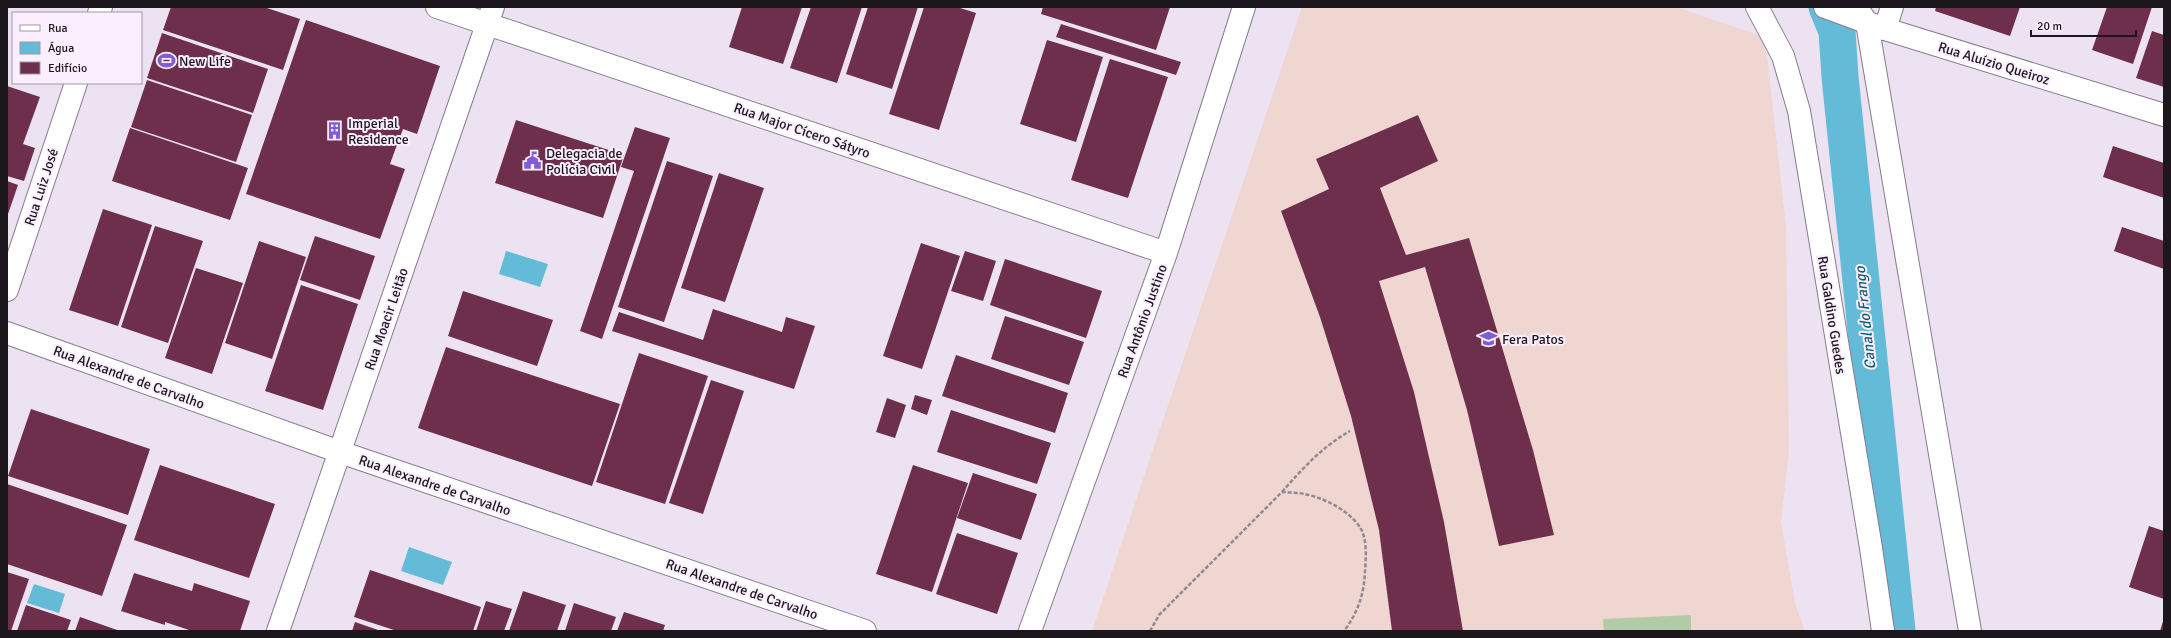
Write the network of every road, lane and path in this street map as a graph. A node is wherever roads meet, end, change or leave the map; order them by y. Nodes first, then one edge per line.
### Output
1 (437, 7) edge
2 (1244, 7) edge
3 (1757, 7) edge
4 (1892, 7) edge
5 (491, 15) edge
6 (1855, 16) edge
7 (76, 84) edge
8 (2164, 115) edge
9 (1166, 253) junction
10 (7, 290) edge
11 (7, 333) edge
12 (1350, 431) dead end
13 (340, 452) junction
14 (1282, 492) junction
15 (278, 631) edge
16 (865, 631) edge
17 (1030, 631) edge
18 (1150, 631) edge
19 (1344, 631) edge
20 (1883, 631) edge
21 (1970, 631) edge

1 - 5 street, Rua Major Cícero Sátyro
2 - 9 street, Rua Antônio Justino
3 - 20 street, Rua Galdino Guedes
4 - 6 street
5 - 9 street, Rua Major Cícero Sátyro
5 - 13 street, Rua Moacir Leitão
6 - 8 street, Rua Aluízio Queiroz
6 - 21 street
7 - 10 street, Rua Luiz José
9 - 17 street, Rua Antônio Justino
11 - 13 street, Rua Alexandre de Carvalho
12 - 14 path
13 - 15 street, Rua Moacir Leitão
13 - 16 street, Rua Alexandre de Carvalho
14 - 18 path
14 - 19 path

